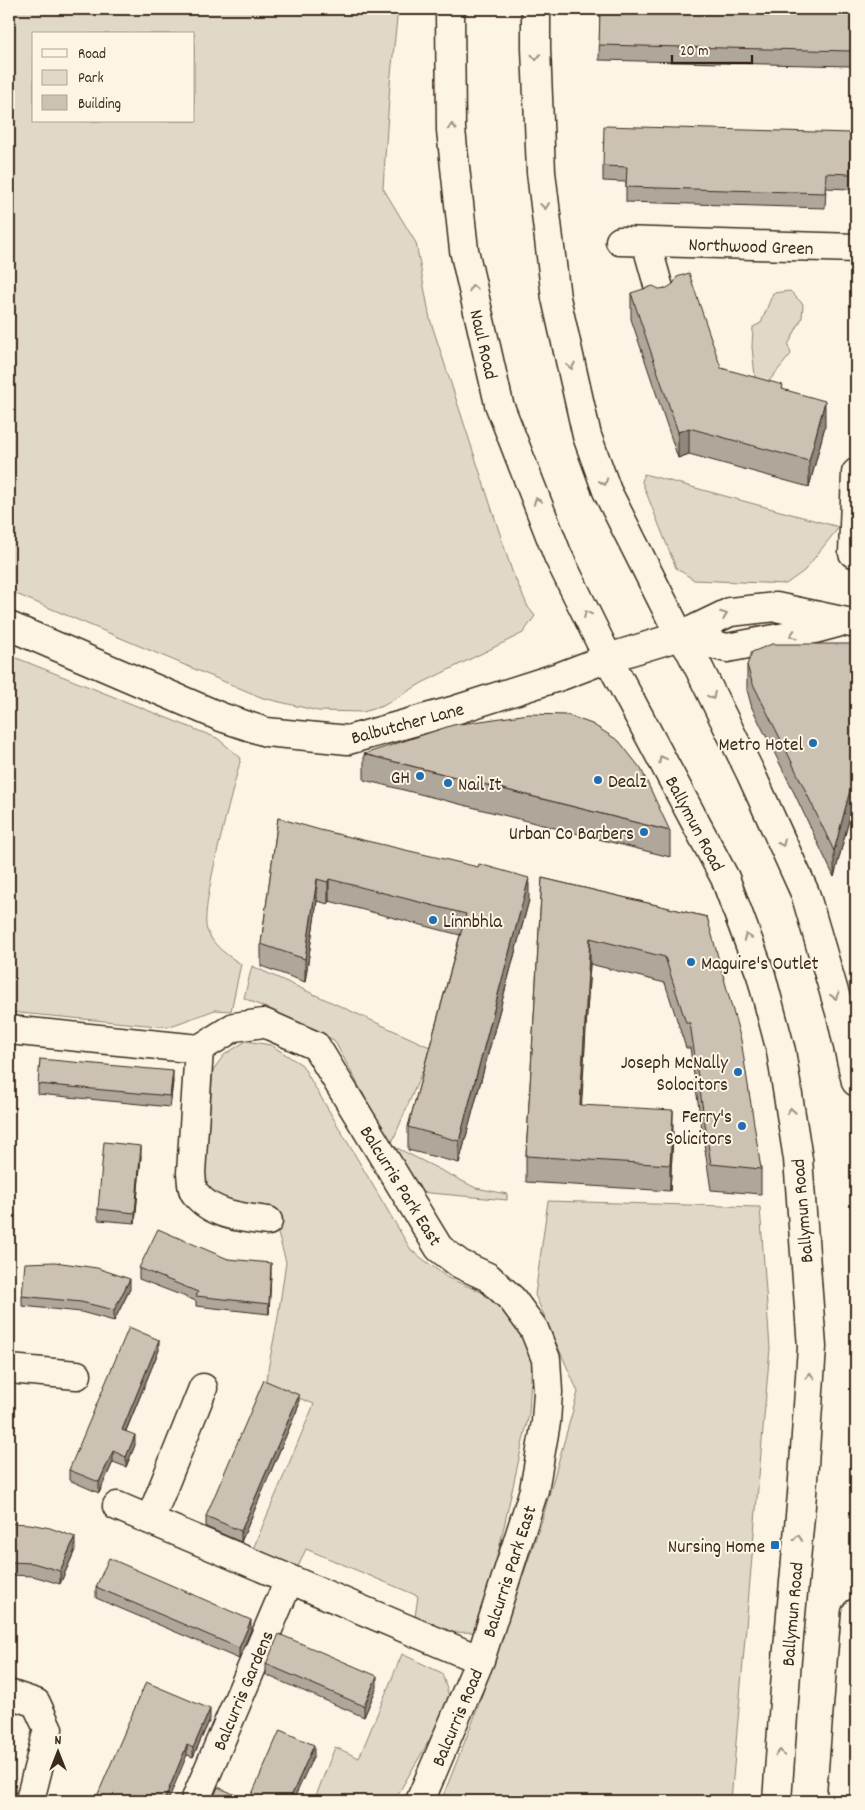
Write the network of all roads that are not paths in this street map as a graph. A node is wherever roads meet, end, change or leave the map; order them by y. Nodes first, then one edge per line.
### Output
1 (450, 9) edge
2 (536, 9) edge
3 (856, 248) edge
4 (662, 299) edge
5 (856, 473) edge
6 (853, 553) dead end
7 (848, 623) edge
8 (9, 626) edge
9 (680, 636) junction
10 (608, 658) junction
11 (9, 1030) edge
12 (199, 1049) junction
13 (856, 1082) edge
14 (268, 1222) dead end
15 (9, 1370) edge
16 (77, 1375) dead end
17 (204, 1388) dead end
18 (117, 1506) dead end
19 (150, 1520) junction
20 (289, 1580) junction
21 (856, 1613) edge
22 (480, 1660) junction
23 (9, 1694) edge
24 (32, 1796) dead end
25 (195, 1801) edge
26 (420, 1801) edge
27 (777, 1801) edge
28 (841, 1801) edge

10 -> 1 main road, Naul Road
2 -> 9 main road
3 - 4 main road, Northwood Green
5 - 6 main road
7 - 9 main road
8 - 10 main road, Balbutcher Lane
9 - 10 main road, Balbutcher Lane
9 -> 13 main road
27 -> 10 main road, Ballymun Road
11 - 12 main road
12 - 14 main road
12 - 22 main road, Balcurris Park East
15 - 16 main road
17 - 19 main road
18 - 19 main road
19 - 20 main road
20 - 22 main road
20 - 25 main road, Balcurris Gardens
21 - 28 main road
22 - 26 main road, Balcurris Road
23 - 24 main road

